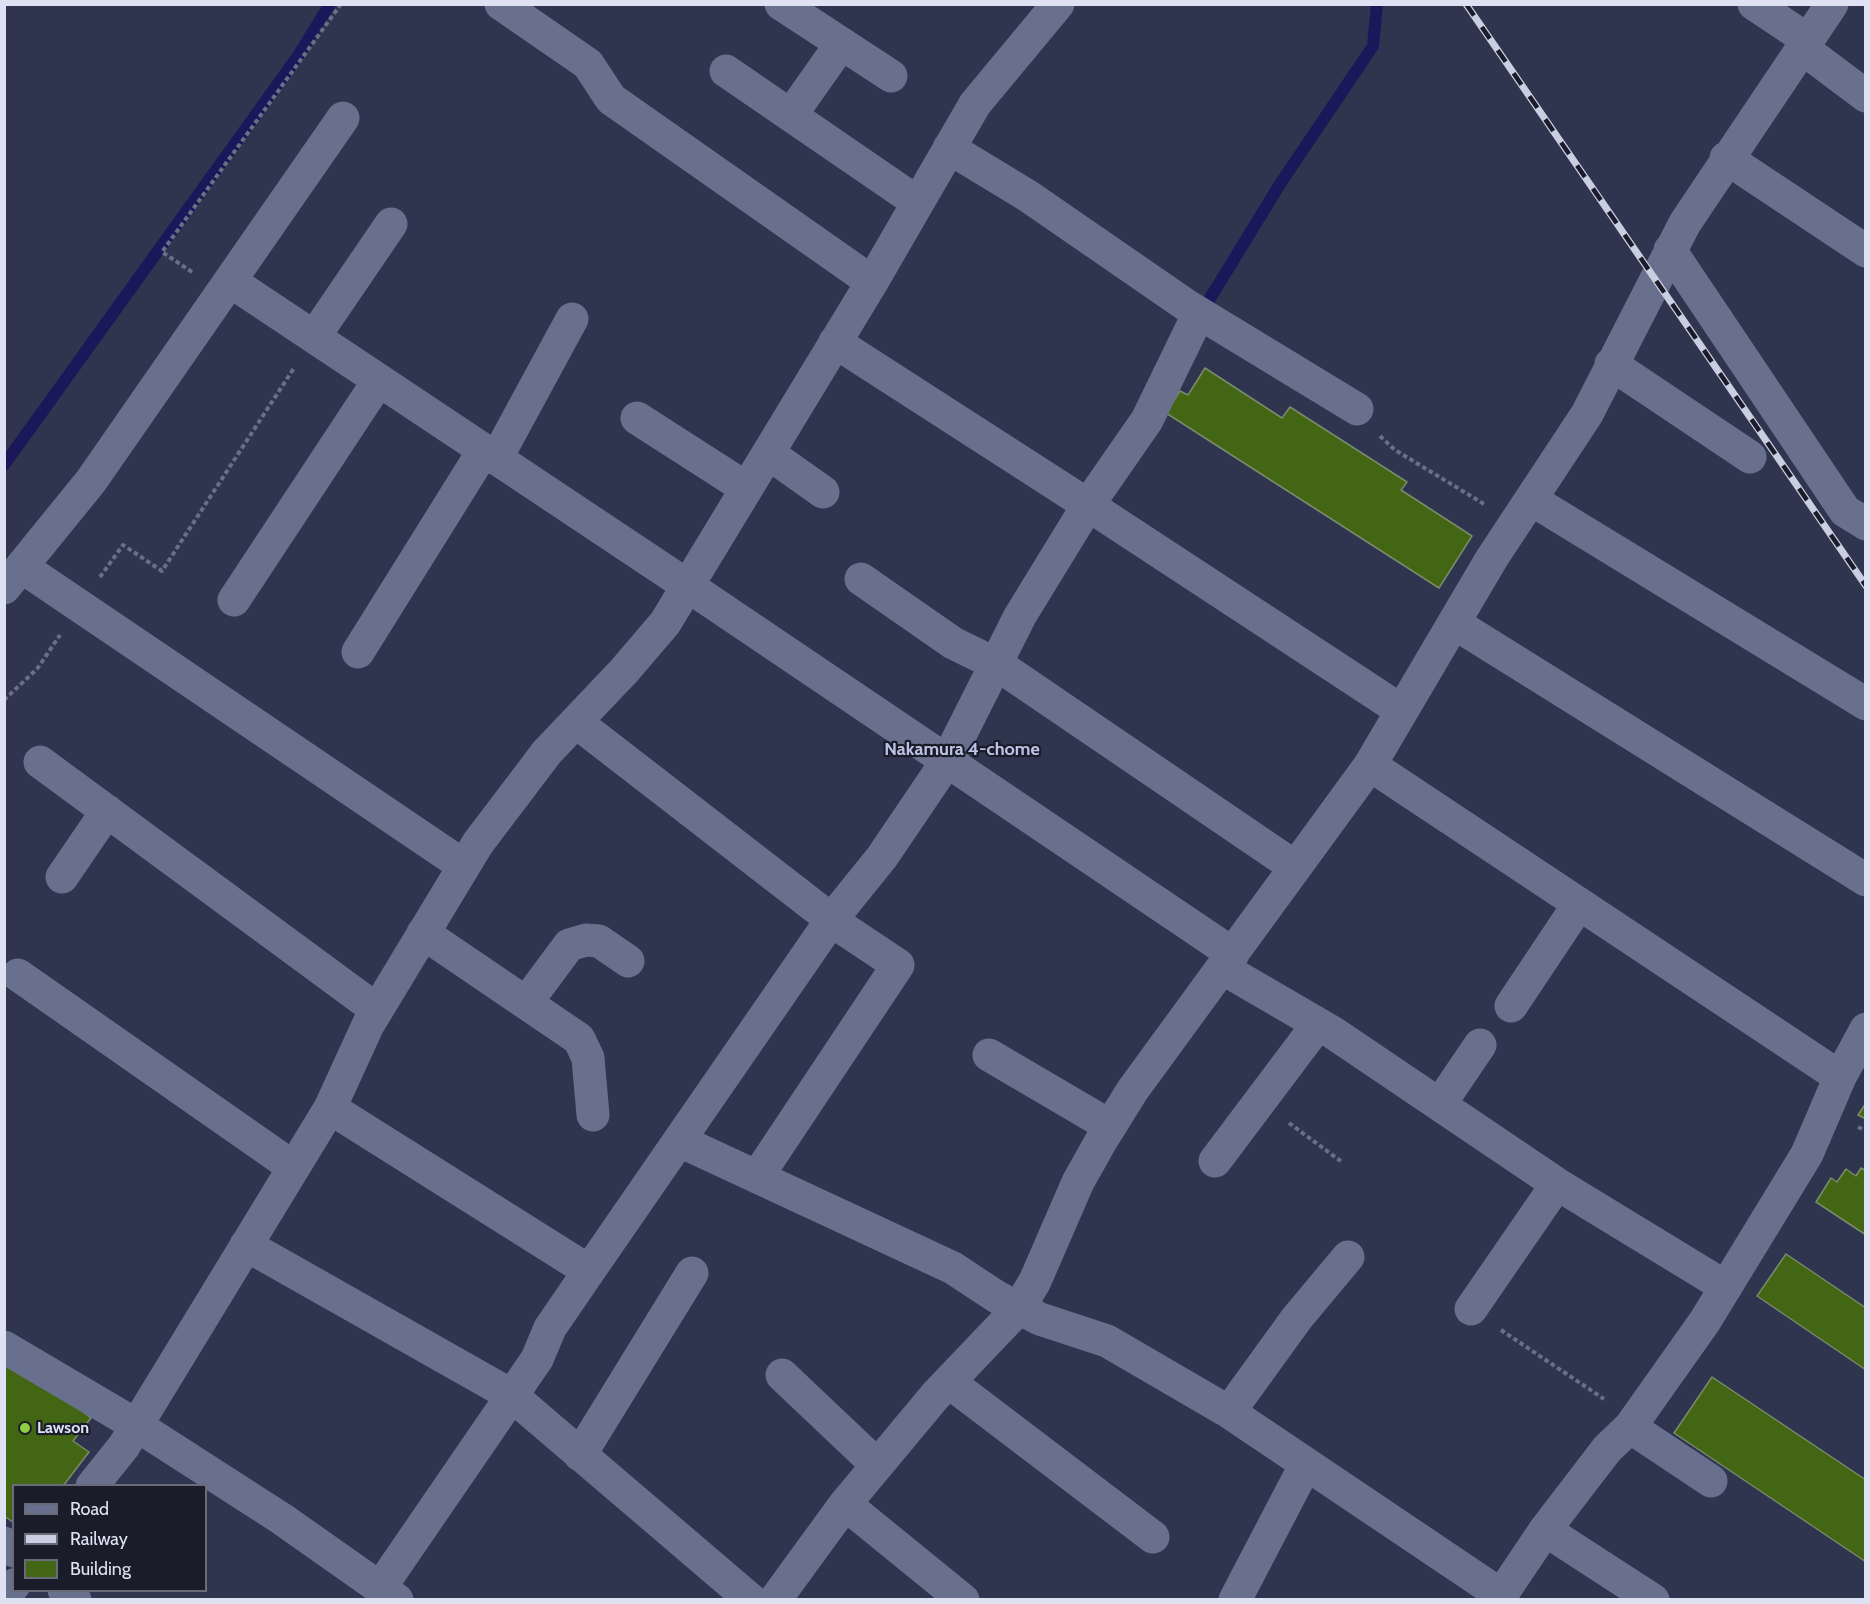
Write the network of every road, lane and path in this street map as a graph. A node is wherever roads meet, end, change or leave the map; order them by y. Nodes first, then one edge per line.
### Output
1 (340, 4) edge
2 (501, 4) edge
3 (781, 4) edge
4 (1058, 4) edge
5 (1754, 4) edge
6 (1832, 4) edge
7 (842, 44) junction
8 (1805, 44) junction
9 (726, 71) dead end
10 (891, 76) dead end
11 (1866, 96) edge
12 (791, 115) junction
13 (343, 118) dead end
14 (949, 148) junction
15 (1726, 158) junction
16 (917, 202) junction
17 (391, 224) dead end
18 (1670, 250) junction
19 (1866, 251) edge
20 (872, 282) junction
21 (226, 287) junction
22 (1199, 313) junction
23 (572, 320) dead end
24 (314, 337) junction
25 (835, 342) junction
26 (1611, 364) junction
27 (379, 380) junction
28 (1357, 409) joint
29 (637, 418) dead end
30 (768, 453) junction
31 (490, 454) junction
32 (1750, 457) dead end
33 (746, 488) junction
34 (824, 492) dead end
35 (1088, 505) junction
36 (1524, 512) junction
37 (1866, 524) edge
38 (13, 577) edge
39 (861, 579) dead end
40 (688, 585) junction
41 (234, 600) dead end
42 (80, 606) junction
43 (1454, 623) junction
44 (358, 652) dead end
45 (998, 665) junction
46 (4, 700) edge
47 (1866, 704) edge
48 (1402, 711) junction
49 (576, 722) junction
50 (947, 761) junction
51 (40, 762) dead end
52 (1370, 765) junction
53 (107, 811) junction
54 (464, 866) junction
55 (1295, 867) junction
56 (62, 877) dead end
57 (1866, 880) edge
58 (1580, 904) junction
59 (832, 919) junction
60 (423, 933) junction
61 (628, 961) dead end
62 (1227, 961) junction
63 (18, 975) dead end
64 (526, 1003) junction
65 (1511, 1006) dead end
66 (377, 1010) junction
67 (1318, 1024) junction
68 (1866, 1029) edge
69 (1480, 1045) dead end
70 (989, 1055) dead end
71 (1839, 1077) junction
72 (1260, 1102) junction
73 (1440, 1104) junction
74 (330, 1107) junction
75 (593, 1115) dead end
76 (1110, 1126) junction
77 (680, 1140) junction
78 (1215, 1161) dead end
79 (1342, 1162) dead end
80 (293, 1167) junction
81 (757, 1177) junction
82 (1557, 1184) junction
83 (246, 1245) junction
84 (1348, 1257) dead end
85 (589, 1271) junction
86 (692, 1273) dead end
87 (1726, 1287) junction
88 (1019, 1308) junction
89 (1471, 1309) joint
90 (4, 1347) edge
91 (782, 1375) dead end
92 (949, 1382) junction
93 (511, 1395) junction
94 (1229, 1412) junction
95 (1632, 1423) junction
96 (136, 1425) junction
97 (580, 1455) junction
98 (1306, 1464) junction
99 (877, 1465) junction
100 (1711, 1481) dead end
101 (93, 1484) edge
102 (845, 1504) junction
103 (1545, 1530) junction
104 (1153, 1537) dead end
105 (389, 1594) edge
106 (1499, 1597) edge
107 (751, 1599) edge
108 (775, 1599) edge
109 (963, 1599) edge
110 (1235, 1599) edge
111 (1653, 1599) edge

1 - 21 path
2 - 20 street
3 - 7 street
4 - 14 street
5 - 8 street
6 - 8 street
7 - 10 street
7 - 12 street
8 - 11 street
8 - 15 street
9 - 12 street
12 - 16 street
13 - 21 street
14 - 16 street
14 - 22 street
15 - 18 street
15 - 19 street
16 - 20 street
17 - 24 street
18 - 26 street
18 - 37 street
20 - 25 street
21 - 24 street
21 - 38 street
22 - 28 street
22 - 35 street
23 - 31 street
24 - 27 street
24 - 42 path
25 - 30 street
25 - 35 street
26 - 32 street
26 - 36 street
27 - 31 street
27 - 41 street
28 - 36 path
29 - 33 street
30 - 33 street
30 - 34 street
31 - 40 street
31 - 44 street
33 - 40 street
35 - 45 street
35 - 48 street
36 - 43 street
36 - 47 street
38 - 42 street
39 - 45 street
40 - 49 street
40 - 50 street
42 - 46 path
42 - 54 street
43 - 48 street
43 - 57 street
45 - 50 street
45 - 55 street
48 - 52 street
49 - 54 street
49 - 59 street
50 - 59 street
50 - 62 street
51 - 53 street
52 - 55 street
52 - 58 street
53 - 56 street
53 - 66 street
54 - 60 street
55 - 62 street
58 - 65 street
58 - 71 street
59 - 77 street
59 - 81 street
60 - 64 street
60 - 66 street
61 - 64 street
62 - 67 street
62 - 76 street
63 - 80 street
64 - 75 street
66 - 74 street
67 - 72 street
67 - 73 street
68 - 71 street
69 - 73 street
70 - 76 street
71 - 87 street
72 - 78 street
72 - 79 path
73 - 82 street
74 - 80 street
74 - 85 street
76 - 88 street
77 - 81 street
77 - 85 street
80 - 83 street
81 - 88 street
82 - 87 street
82 - 89 street
83 - 93 street
83 - 96 street
84 - 94 street
85 - 93 street
86 - 97 street
87 - 95 street
88 - 92 street
88 - 94 street
89 - 95 path
90 - 96 street
91 - 99 street
92 - 99 street
92 - 104 street
93 - 97 street
93 - 105 street
94 - 98 street
95 - 100 street
95 - 103 street
96 - 101 street
96 - 105 street
97 - 107 street
98 - 106 street
98 - 110 street
99 - 102 street
102 - 108 street
102 - 109 street
103 - 106 street
103 - 111 street

